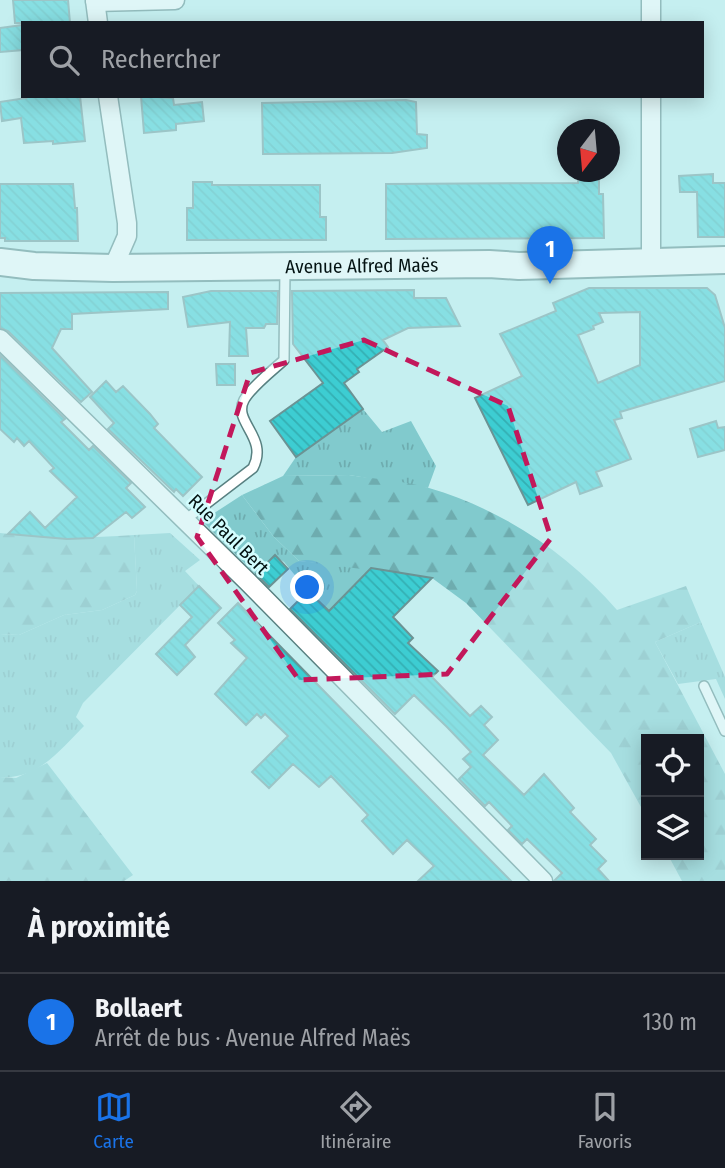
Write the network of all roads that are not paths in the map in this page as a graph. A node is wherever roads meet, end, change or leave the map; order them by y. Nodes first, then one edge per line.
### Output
1 (175, 0) edge
2 (651, 0) edge
3 (95, 1) edge
4 (98, 21) edge
5 (651, 21) edge
6 (108, 98) edge
7 (651, 98) edge
8 (725, 260) edge
9 (0, 262) edge
10 (651, 262) junction
11 (285, 267) junction
12 (113, 268) junction
13 (0, 339) edge
14 (185, 520) junction
15 (704, 686) dead end
16 (725, 731) edge
17 (543, 881) edge

1 - 3 street
2 - 5 street
3 - 4 street
6 - 12 street
7 - 10 street
8 - 10 main road, Avenue Alfred Maës
9 - 12 main road, Avenue Alfred Maës
10 - 11 main road, Avenue Alfred Maës
11 - 12 main road, Avenue Alfred Maës
11 - 14 lane
13 - 14 street, Rue Paul Bert
14 - 17 street, Rue Paul Bert
15 - 16 lane

